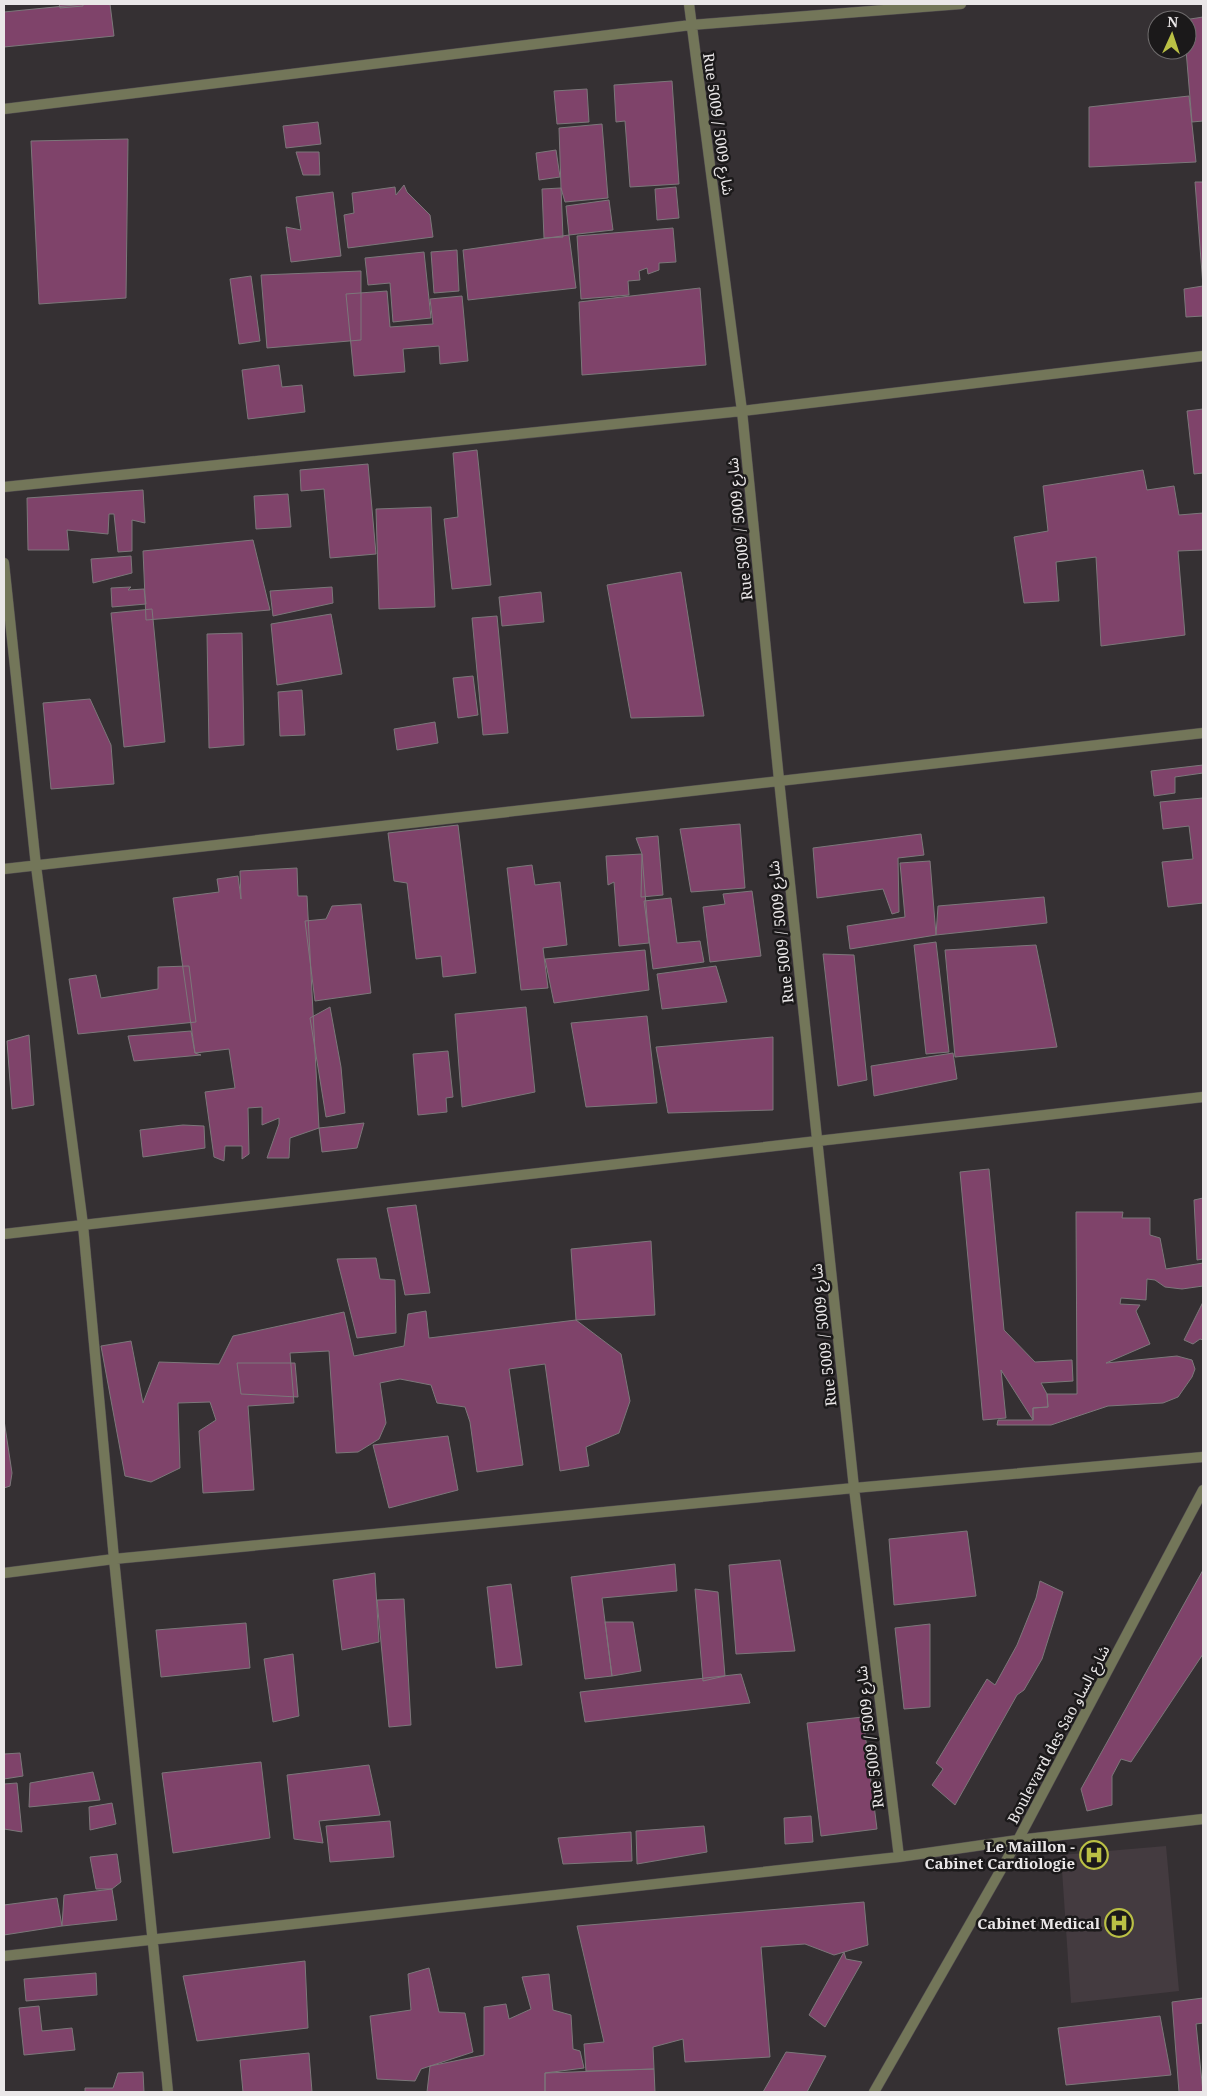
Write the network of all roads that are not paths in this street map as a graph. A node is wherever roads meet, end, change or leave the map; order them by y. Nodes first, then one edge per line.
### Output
1 (689, 4) edge
2 (961, 4) edge
3 (691, 25) junction
4 (4, 109) edge
5 (1203, 356) edge
6 (742, 411) junction
7 (4, 487) edge
8 (4, 563) edge
9 (1203, 733) edge
10 (779, 780) junction
11 (36, 866) junction
12 (4, 869) edge
13 (1203, 1097) edge
14 (818, 1143) junction
15 (83, 1225) junction
16 (4, 1234) edge
17 (1203, 1457) edge
18 (854, 1488) junction
19 (1203, 1490) edge
20 (114, 1560) junction
21 (4, 1573) edge
22 (1203, 1819) edge
23 (1018, 1840) junction
24 (899, 1857) junction
25 (152, 1940) junction
26 (4, 1956) edge
27 (168, 2092) edge
28 (874, 2092) edge

1 - 3 street, Rue 5009 / شارع 5009
2 - 3 street
3 - 4 street
3 - 6 street, Rue 5009 / شارع 5009
5 - 6 street
6 - 7 street
6 - 10 street, Rue 5009 / شارع 5009
8 - 11 street
9 - 10 street
10 - 11 street
10 - 14 street, Rue 5009 / شارع 5009
11 - 12 street
11 - 15 street
13 - 14 street
14 - 15 street
14 - 18 street, Rue 5009 / شارع 5009
15 - 16 street
15 - 20 street
17 - 18 street
18 - 20 street
18 - 24 street, Rue 5009 / شارع 5009
19 - 23 street, Boulevard des Sao شارع الساو
20 - 21 street
20 - 25 street
22 - 23 street
23 - 24 street
23 - 28 street, Boulevard des Sao شارع الساو
24 - 25 street
25 - 26 street
25 - 27 street

